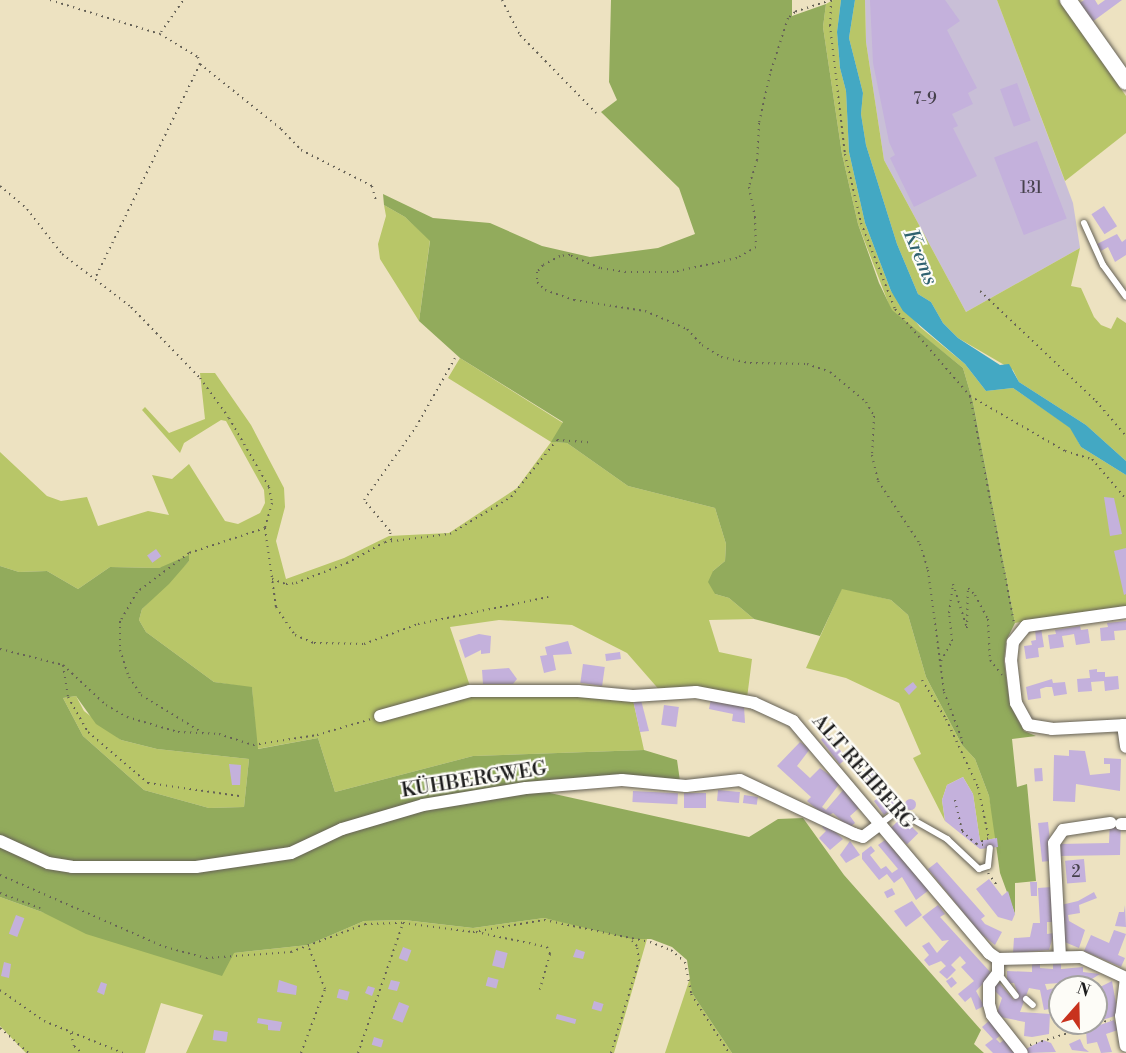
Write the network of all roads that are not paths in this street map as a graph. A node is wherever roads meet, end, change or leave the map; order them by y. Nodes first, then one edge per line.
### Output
1 (1068, 0) edge
2 (1126, 82) edge
3 (1084, 223) dead end
4 (1126, 297) edge
5 (1126, 612) edge
6 (380, 716) road end
7 (1125, 725) edge
8 (1126, 747) edge
9 (1119, 824) edge
10 (879, 825) junction
11 (0, 841) edge
12 (988, 846) road end
13 (1060, 957) junction
14 (998, 959) junction
15 (998, 973) junction
16 (1126, 978) edge
17 (1016, 996) dead end
18 (1026, 999) dead end
19 (1033, 1005) dead end
20 (1126, 1046) edge
21 (1021, 1052) edge

1 - 2 main road
3 - 4 lane
5 - 7 street
6 - 10 street, ALT REHBERG
7 - 8 street
9 - 13 street
10 - 11 street, KÜHBERGWEG
10 - 12 lane
10 - 14 street, ALT REHBERG
13 - 14 street
13 - 16 street
14 - 15 street
15 - 17 lane
15 - 21 street
16 - 20 street
18 - 19 lane

